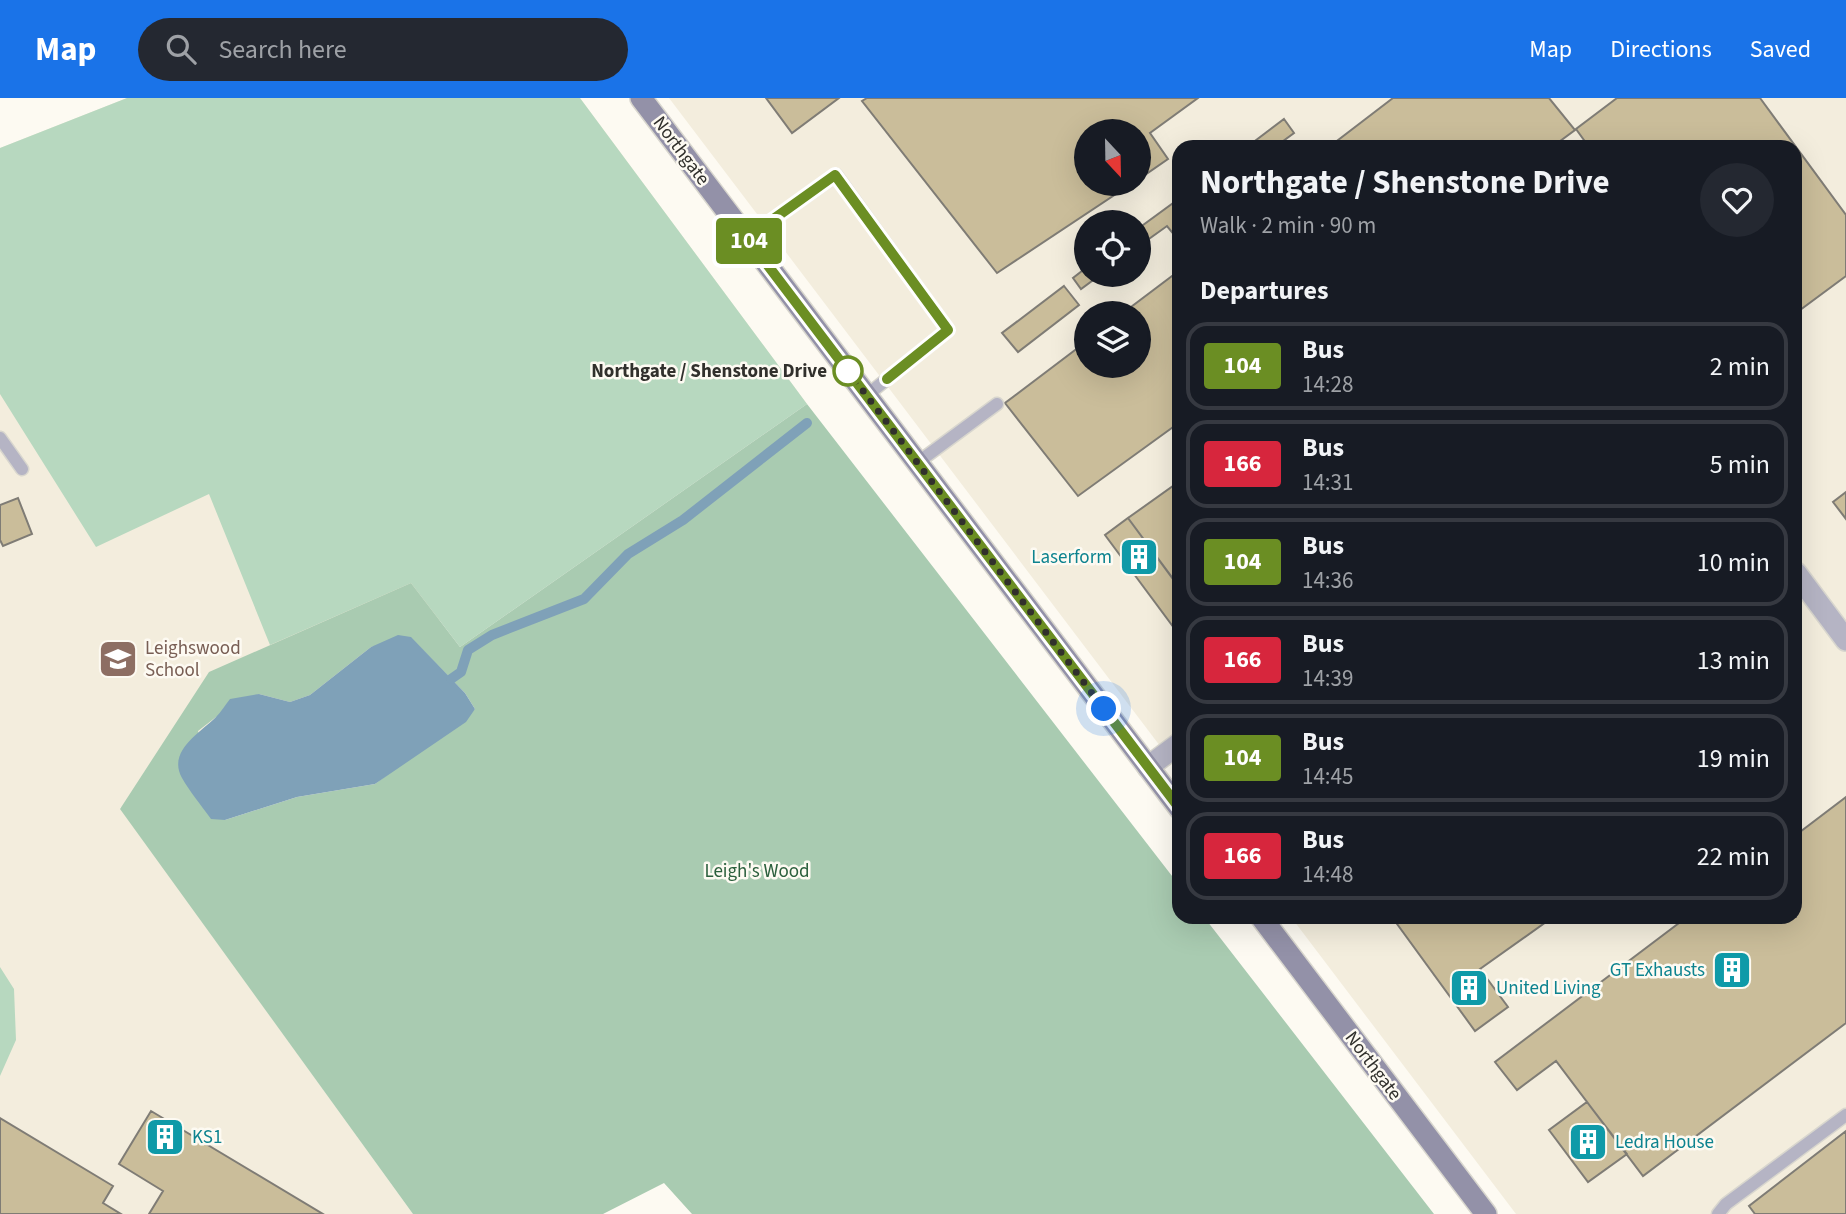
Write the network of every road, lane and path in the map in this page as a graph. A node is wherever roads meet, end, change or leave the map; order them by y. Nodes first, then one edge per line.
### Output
1 (641, 98) edge
2 (747, 238) junction
3 (866, 396) junction
4 (997, 404) dead end
5 (0, 438) edge
6 (918, 463) junction
7 (22, 468) dead end
8 (1802, 581) edge
9 (1846, 640) edge
10 (1172, 749) edge
11 (1148, 767) junction
12 (1172, 798) edge
13 (1266, 924) edge
14 (1846, 1115) edge
15 (1486, 1214) edge
16 (1718, 1214) edge

1 - 2 main road, Northgate
2 - 3 main road, Northgate
2 - 3 lane
3 - 6 main road, Northgate
4 - 6 lane
5 - 7 lane
6 - 11 main road, Northgate
8 - 9 street
10 - 11 street
11 - 12 main road, Northgate
13 - 15 main road, Northgate
14 - 16 lane

